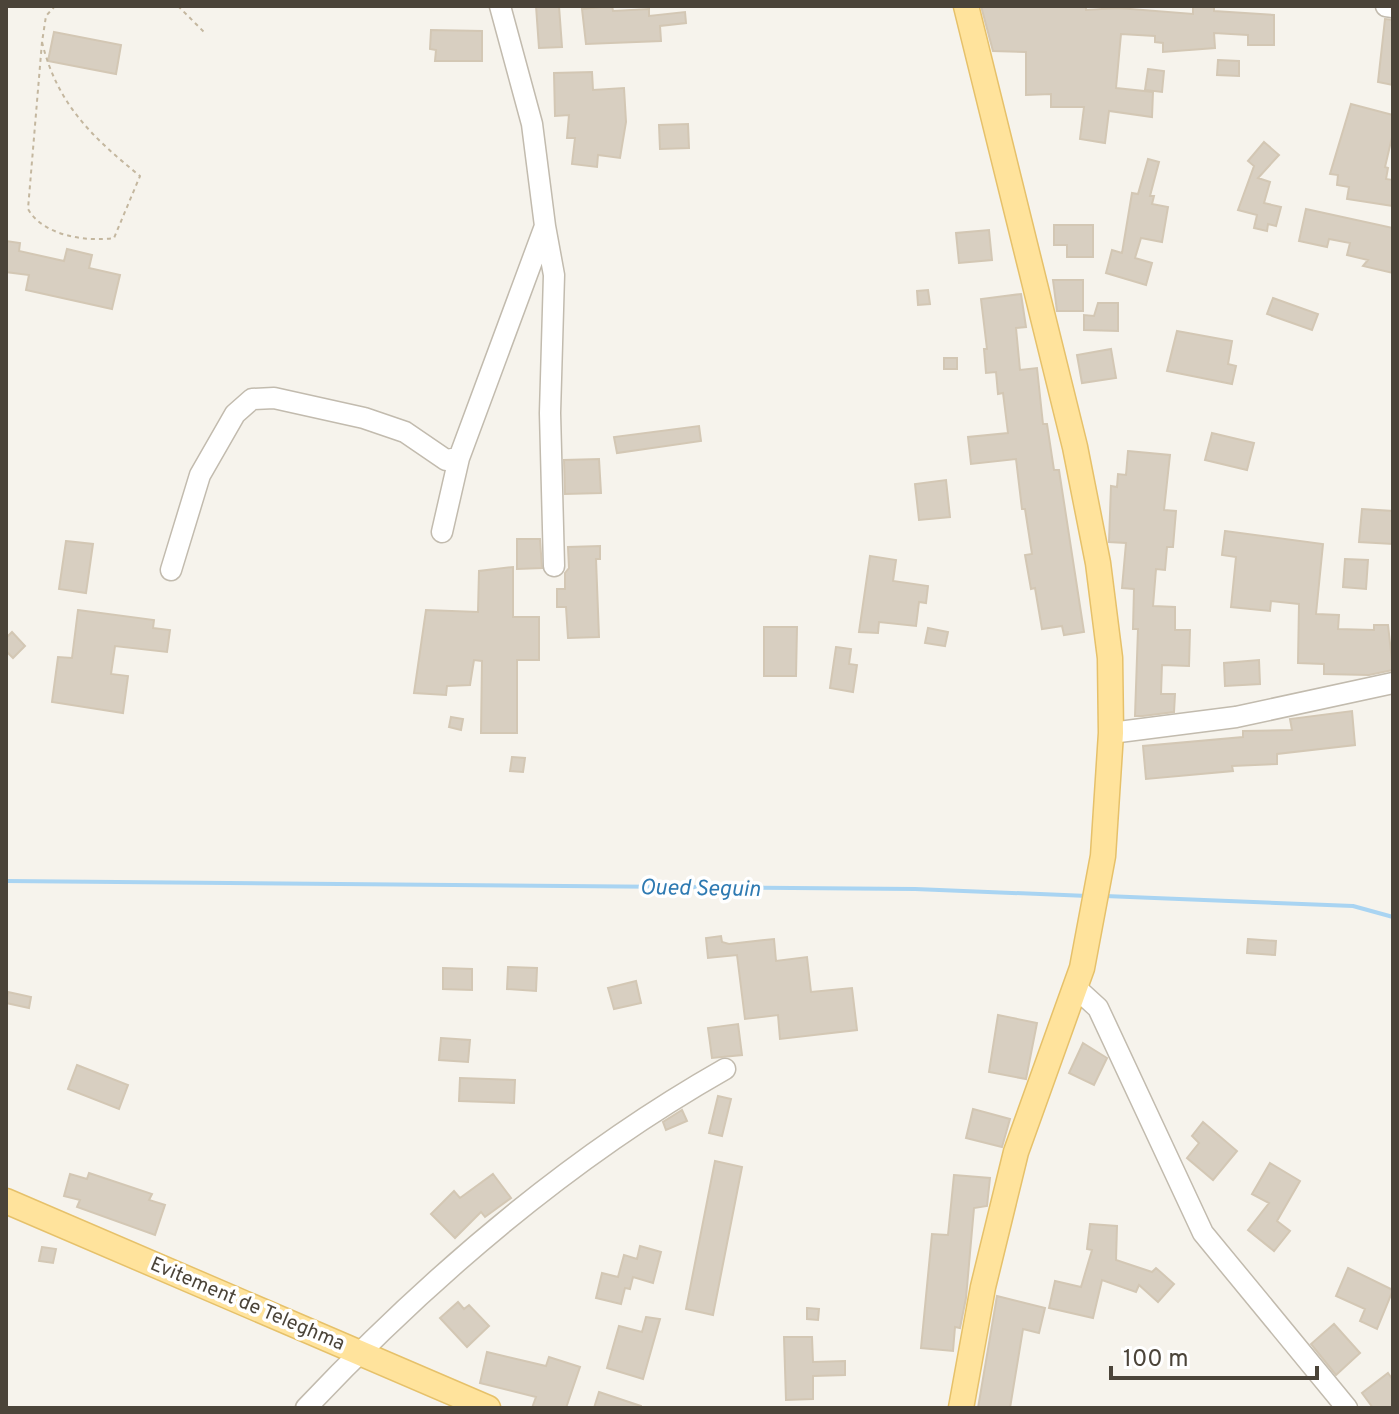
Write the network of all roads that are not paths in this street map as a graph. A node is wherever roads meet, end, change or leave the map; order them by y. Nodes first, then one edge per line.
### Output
1 (500, 6) edge
2 (966, 6) edge
3 (1386, 6) edge
4 (1393, 7) edge
5 (545, 226) junction
6 (459, 458) junction
7 (442, 532) dead end
8 (554, 566) dead end
9 (171, 570) dead end
10 (1393, 683) edge
11 (1111, 733) junction
12 (1075, 987) junction
13 (725, 1069) dead end
14 (6, 1201) edge
15 (360, 1351) junction
16 (306, 1408) edge
17 (488, 1408) edge
18 (961, 1408) edge
19 (1347, 1408) edge

1 - 5 street
2 - 11 main road
3 - 4 street
5 - 6 street
5 - 8 street
6 - 7 street
6 - 9 street
10 - 11 street
11 - 12 main road
12 - 18 main road
12 - 19 street
13 - 15 street
14 - 15 main road, Evitement de Teleghma
15 - 16 street
15 - 17 main road, Evitement de Teleghma

